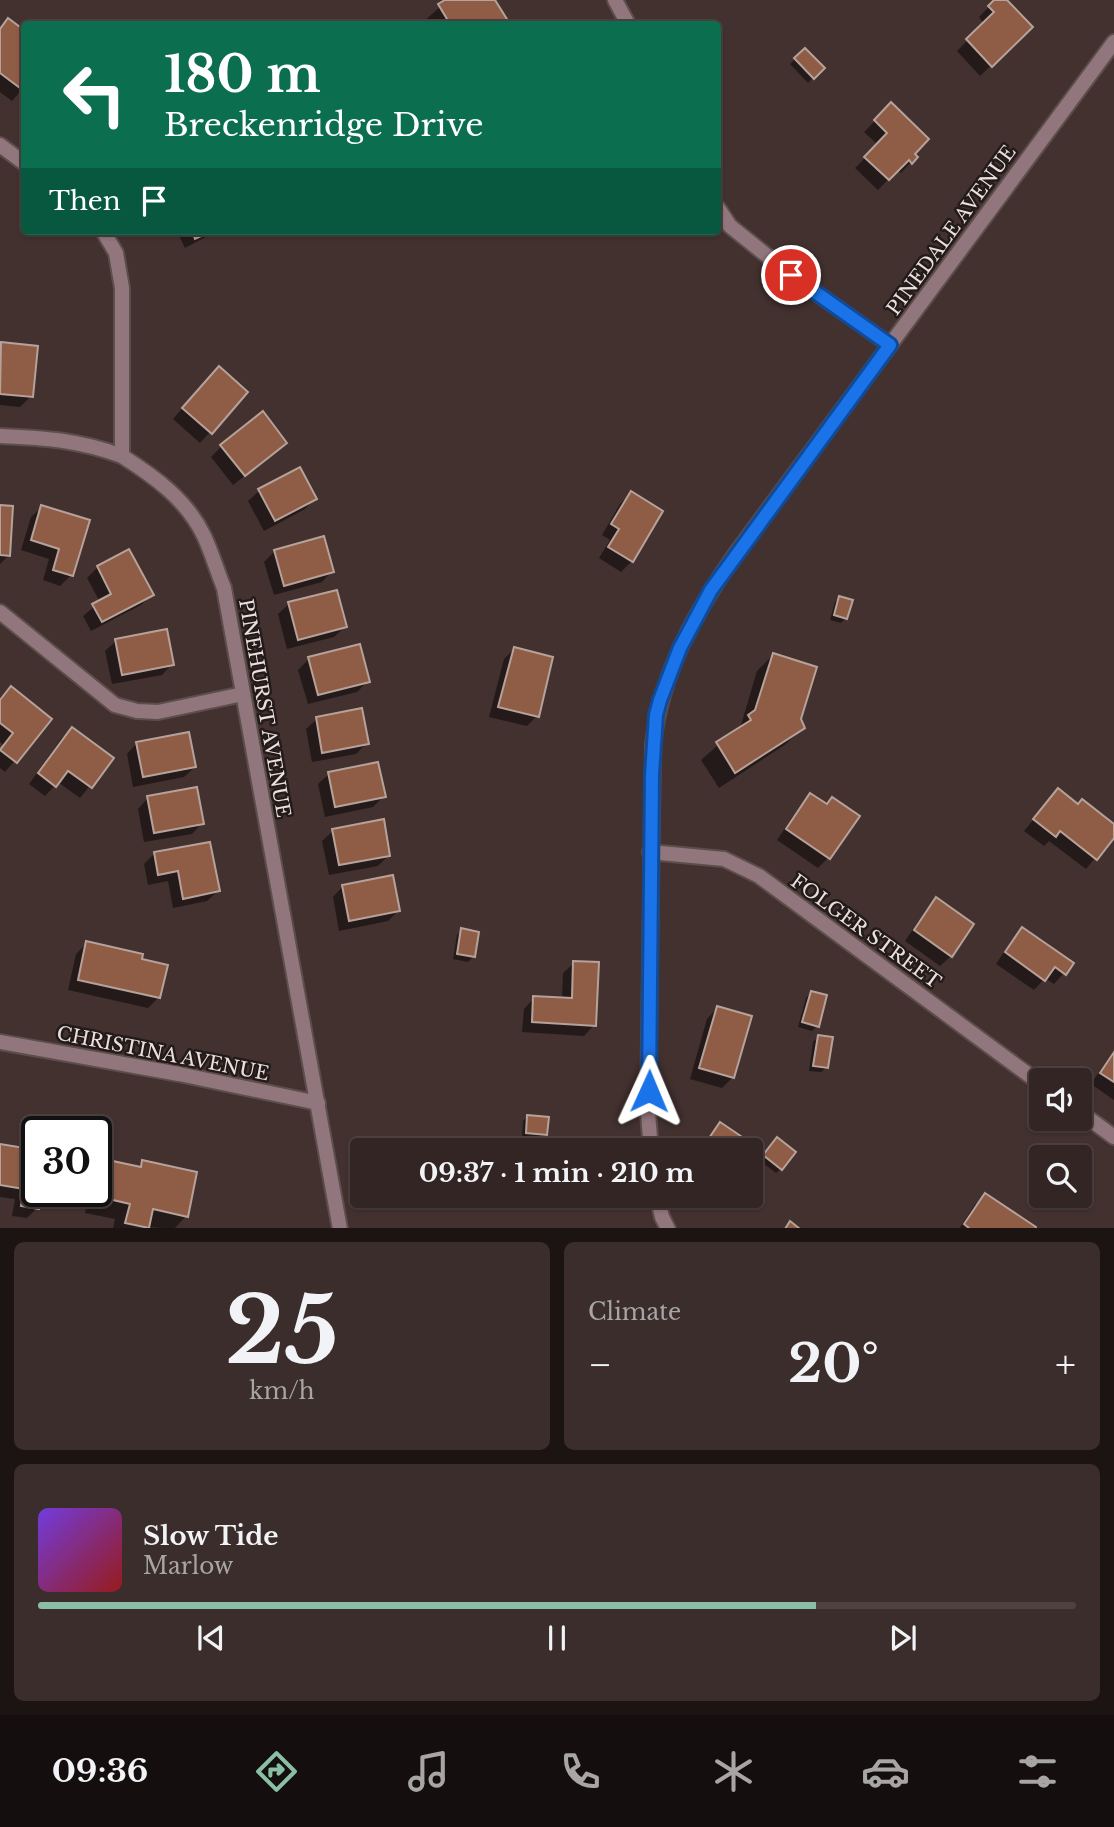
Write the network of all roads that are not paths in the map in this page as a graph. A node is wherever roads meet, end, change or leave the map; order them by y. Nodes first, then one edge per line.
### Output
1 (615, 0) edge
2 (626, 21) edge
3 (1114, 42) edge
4 (0, 145) edge
5 (21, 161) edge
6 (721, 212) edge
7 (105, 235) edge
8 (890, 345) junction
9 (0, 436) edge
10 (122, 456) junction
11 (0, 612) edge
12 (243, 694) junction
13 (650, 852) junction
14 (0, 1042) edge
15 (1029, 1075) edge
16 (317, 1103) junction
17 (1092, 1121) edge
18 (1114, 1137) edge
19 (650, 1138) edge
20 (661, 1208) edge
21 (340, 1228) edge
22 (668, 1228) edge

1 - 2 street
3 - 8 street, PINEDALE AVENUE
4 - 5 street
6 - 8 street
7 - 10 street
8 - 13 street, PINEDALE AVENUE
9 - 10 street, PINEHURST AVENUE
10 - 12 street, PINEHURST AVENUE
11 - 12 street
12 - 16 street, PINEHURST AVENUE
13 - 15 street, FOLGER STREET
13 - 19 street, PINEDALE AVENUE
14 - 16 street, CHRISTINA AVENUE
16 - 21 street, PINEHURST AVENUE
17 - 18 street
20 - 22 street

